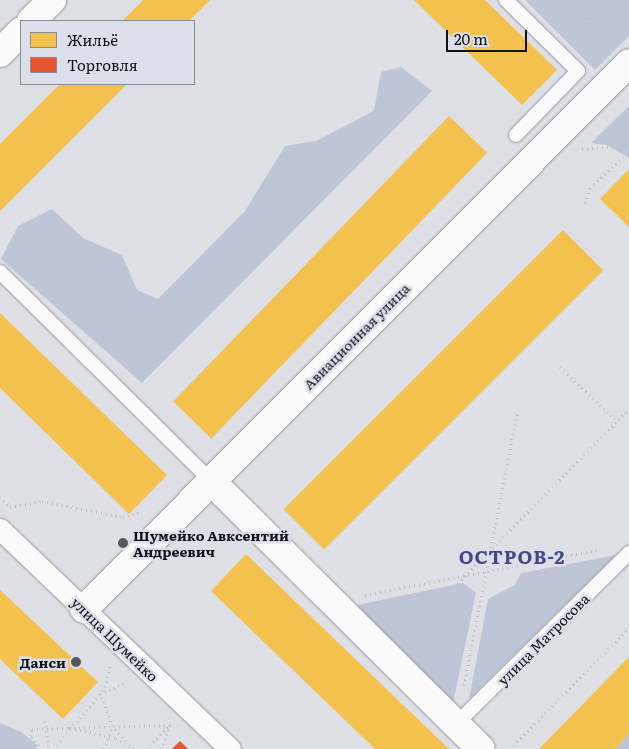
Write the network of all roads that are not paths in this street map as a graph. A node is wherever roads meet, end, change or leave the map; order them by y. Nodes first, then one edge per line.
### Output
1 (52, 0) edge
2 (506, 0) edge
3 (32, 20) edge
4 (20, 32) edge
5 (0, 53) edge
6 (629, 63) edge
7 (516, 135) dead end
8 (0, 272) edge
9 (211, 481) junction
10 (0, 529) edge
11 (629, 554) edge
12 (84, 609) junction
13 (456, 724) junction
14 (230, 749) edge
15 (481, 749) edge

1 - 3 street
2 - 7 lane
4 - 5 street
6 - 9 street, Авиационная улица
8 - 9 lane
9 - 12 street, Авиационная улица
9 - 13 street
10 - 12 street, улица Шумейко
11 - 13 lane, улица Матросова
12 - 14 street, улица Шумейко
13 - 15 street

